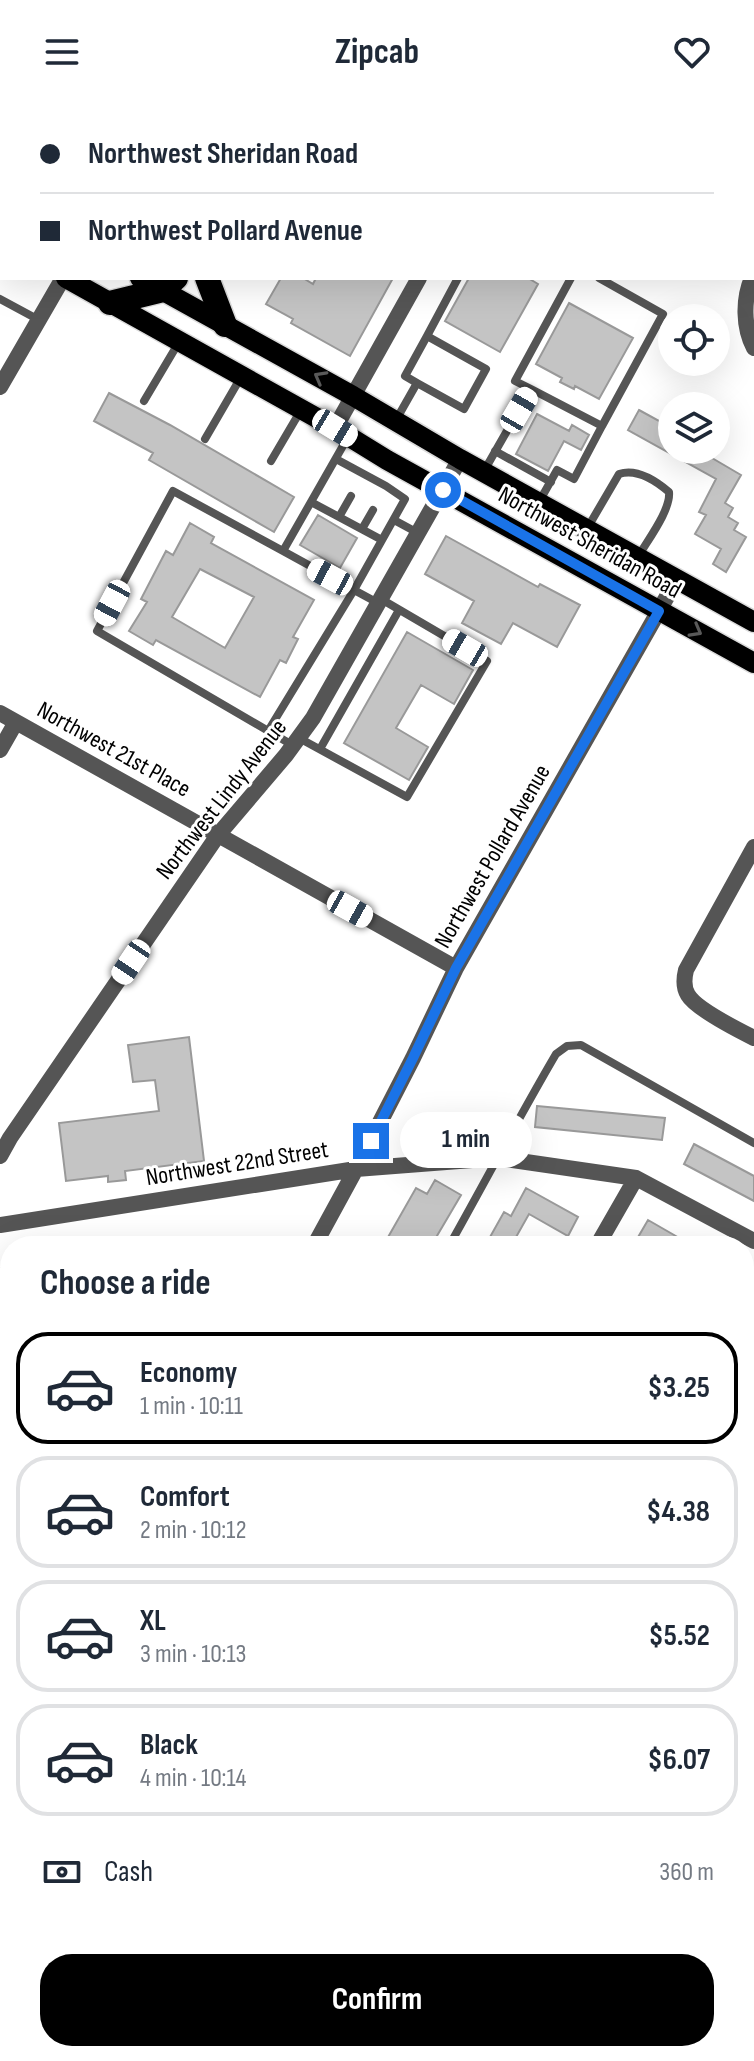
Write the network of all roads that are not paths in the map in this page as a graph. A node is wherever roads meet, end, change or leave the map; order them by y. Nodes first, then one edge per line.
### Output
1 (64, 280) edge
2 (69, 280) edge
3 (150, 280) edge
4 (208, 280) edge
5 (418, 280) edge
6 (457, 280) edge
7 (570, 280) edge
8 (603, 280) edge
9 (751, 280) edge
10 (170, 284) edge
11 (0, 299) edge
12 (110, 303) junction
13 (39, 320) junction
14 (225, 325) junction
15 (427, 336) junction
16 (179, 342) junction
17 (754, 348) edge
18 (242, 376) junction
19 (417, 383) junction
20 (0, 387) edge
21 (531, 389) junction
22 (353, 396) junction
23 (144, 401) dead end
24 (301, 409) junction
25 (396, 421) junction
26 (602, 426) junction
27 (342, 432) junction
28 (205, 439) dead end
29 (495, 451) junction
30 (336, 459) junction
31 (460, 459) junction
32 (271, 461) dead end
33 (391, 462) junction
34 (483, 472) junction
35 (364, 473) junction
36 (551, 482) junction
37 (358, 483) dead end
38 (384, 484) junction
39 (443, 490) junction
40 (351, 496) dead end
41 (381, 496) dead end
42 (311, 502) junction
43 (539, 503) junction
44 (373, 510) dead end
45 (339, 517) junction
46 (394, 520) junction
47 (362, 529) junction
48 (586, 529) junction
49 (418, 533) junction
50 (382, 540) junction
51 (283, 551) junction
52 (637, 557) junction
53 (677, 579) junction
54 (354, 590) junction
55 (380, 601) junction
56 (399, 610) junction
57 (659, 611) junction
58 (754, 622) edge
59 (754, 663) edge
60 (0, 713) edge
61 (16, 722) junction
62 (268, 731) junction
63 (296, 742) junction
64 (320, 749) junction
65 (0, 750) edge
66 (218, 835) junction
67 (754, 847) edge
68 (456, 968) junction
69 (748, 1035) edge
70 (754, 1143) edge
71 (0, 1156) edge
72 (498, 1158) junction
73 (356, 1169) junction
74 (636, 1178) junction
75 (0, 1225) edge
76 (319, 1236) edge
77 (455, 1236) edge
78 (603, 1236) edge
79 (745, 1236) edge

1 - 13 street
2 - 12 main road, Northwest Sheridan Road
3 - 10 main road, Northwest Sheridan Road
4 - 14 highway
5 - 22 street
6 - 15 lane
7 - 21 lane
8 - 26 lane
9 - 17 street
10 - 12 highway
10 - 14 main road, Northwest Sheridan Road
11 - 13 lane
12 - 16 main road, Northwest Sheridan Road
13 - 20 street
22 -> 14 main road, Northwest Sheridan Road
15 - 19 lane
15 - 19 lane
16 - 18 main road, Northwest Sheridan Road
16 - 23 lane
18 - 24 main road, Northwest Sheridan Road
18 - 28 lane
19 - 25 lane
21 - 26 lane
21 - 29 lane
22 - 25 main road, Northwest Sheridan Road
22 - 27 street
24 - 27 main road, Northwest Sheridan Road
24 - 32 lane
25 - 31 main road, Northwest Sheridan Road
26 - 36 lane
27 - 30 lane
27 - 33 main road, Northwest Sheridan Road
29 - 34 lane
29 - 36 lane
30 - 35 lane
30 - 42 lane
31 - 34 main road, Northwest Sheridan Road
31 - 39 street, Northwest Lindy Avenue
33 - 38 lane
33 - 39 main road, Northwest Sheridan Road
34 - 43 main road, Northwest Sheridan Road
35 - 37 lane
35 - 38 lane
36 - 43 lane
38 - 41 lane
38 - 46 lane
39 - 49 street, Northwest Lindy Avenue
39 - 57 main road, Northwest Sheridan Road
40 - 45 lane
42 - 45 lane
42 - 51 lane
43 - 48 main road, Northwest Sheridan Road
44 - 47 lane
45 - 47 lane
46 - 49 lane
46 - 50 lane
47 - 50 lane
48 - 52 main road, Northwest Sheridan Road
48 - 52 lane
49 - 55 street, Northwest Lindy Avenue
50 - 54 lane
51 - 54 lane
51 - 62 lane
52 - 53 main road, Northwest Sheridan Road
53 - 57 street, Northwest Pollard Avenue
53 - 58 main road, Northwest Sheridan Road
54 - 55 lane
54 - 62 lane
55 - 56 lane
55 - 63 street, Northwest Lindy Avenue
56 - 64 lane
56 - 64 lane
57 -> 59 main road, Northwest Sheridan Road
57 - 68 street, Northwest Pollard Avenue
60 - 61 street, Northwest 21st Place
61 - 65 street
61 - 66 street, Northwest 21st Place
62 - 63 lane
63 - 64 lane
63 - 66 street, Northwest Lindy Avenue
66 - 68 street, Northwest 21st Place
66 - 71 street, Northwest Lindy Avenue
67 - 69 street
68 - 73 street, Northwest Pollard Avenue
70 - 72 lane
72 - 73 street, Northwest 22nd Street
72 - 74 street, Northwest 22nd Street
72 - 77 lane
73 - 75 street, Northwest 22nd Street
73 - 76 street, Northwest Pollard Avenue
74 - 78 street
74 - 79 street, Northwest 22nd Street

